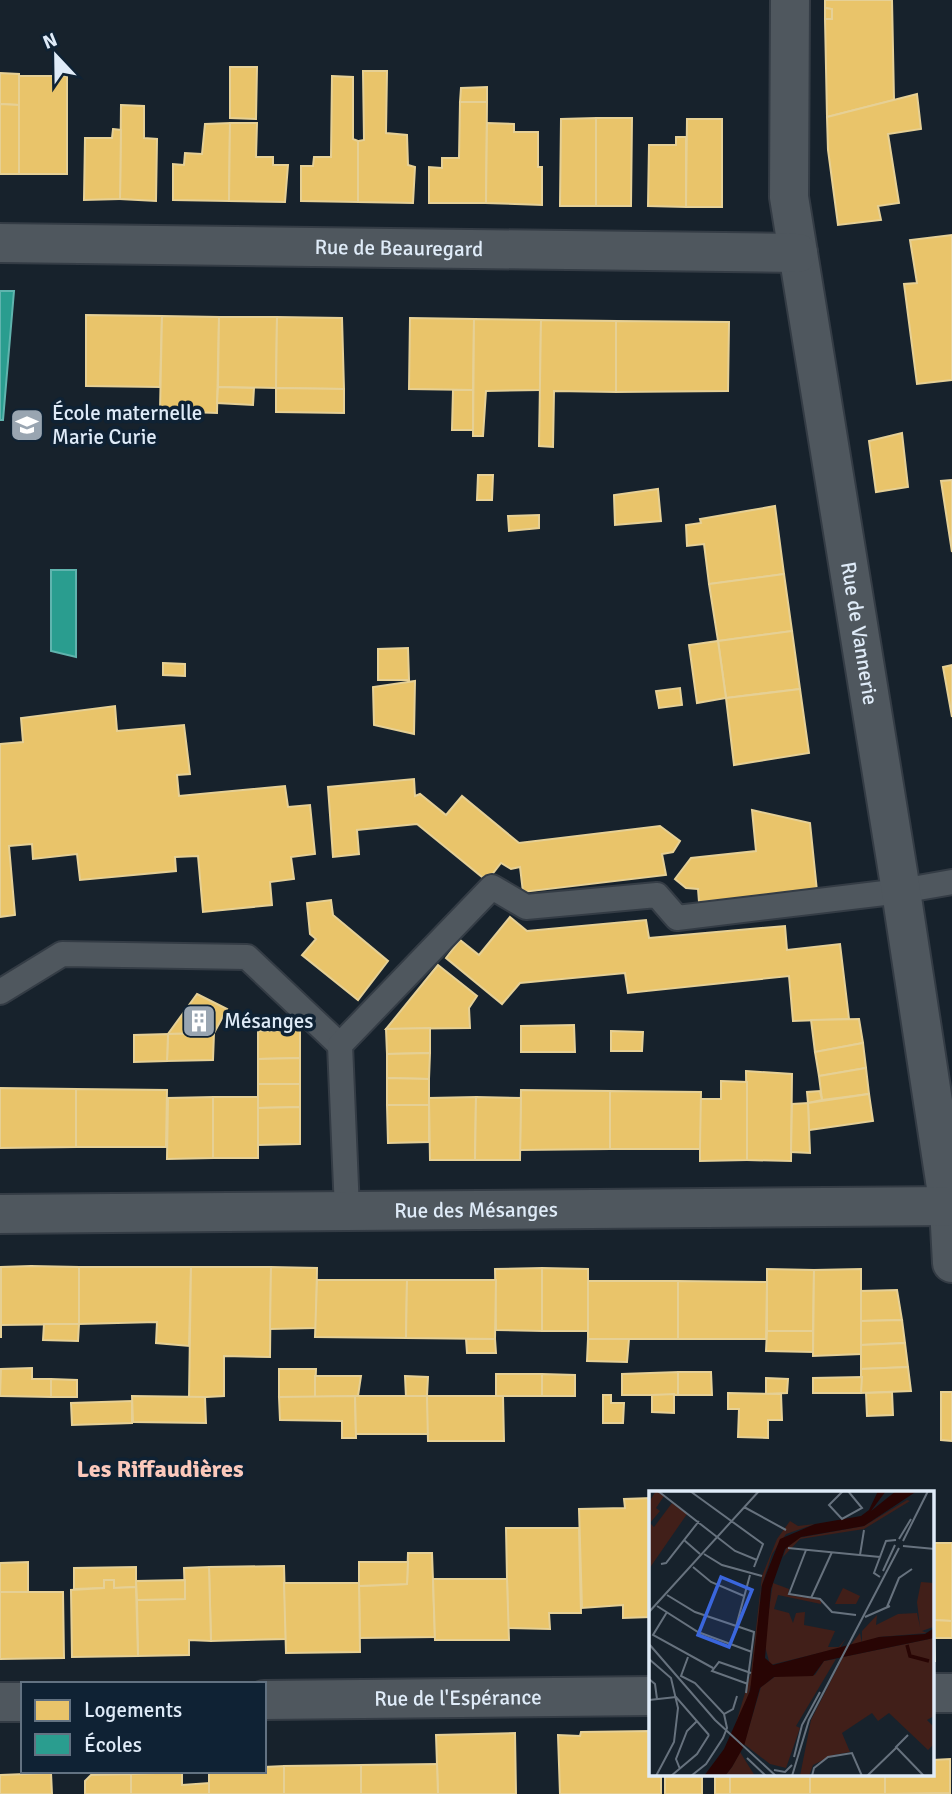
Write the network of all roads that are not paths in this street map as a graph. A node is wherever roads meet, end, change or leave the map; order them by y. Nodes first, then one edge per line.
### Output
1 (790, 0) edge
2 (0, 243) edge
3 (798, 253) junction
4 (952, 882) edge
5 (901, 891) junction
6 (0, 992) edge
7 (340, 1045) junction
8 (951, 1207) edge
9 (347, 1210) junction
10 (0, 1214) edge
11 (952, 1263) edge
12 (934, 1693) edge
13 (952, 1693) edge
14 (649, 1696) edge
15 (266, 1700) edge
16 (0, 1702) edge
17 (21, 1702) edge

1 - 3 street, Rue de Vannerie
2 - 3 street, Rue de Beauregard
3 - 5 street, Rue de Vannerie
4 - 5 lane
5 - 7 lane
5 - 8 street, Rue de Vannerie
6 - 7 lane
7 - 9 lane
8 - 9 street, Rue des Mésanges
8 - 11 street, Rue de Vannerie
9 - 10 street, Rue des Mésanges
12 - 13 street
14 - 15 street, Rue de l'Espérance
16 - 17 street

